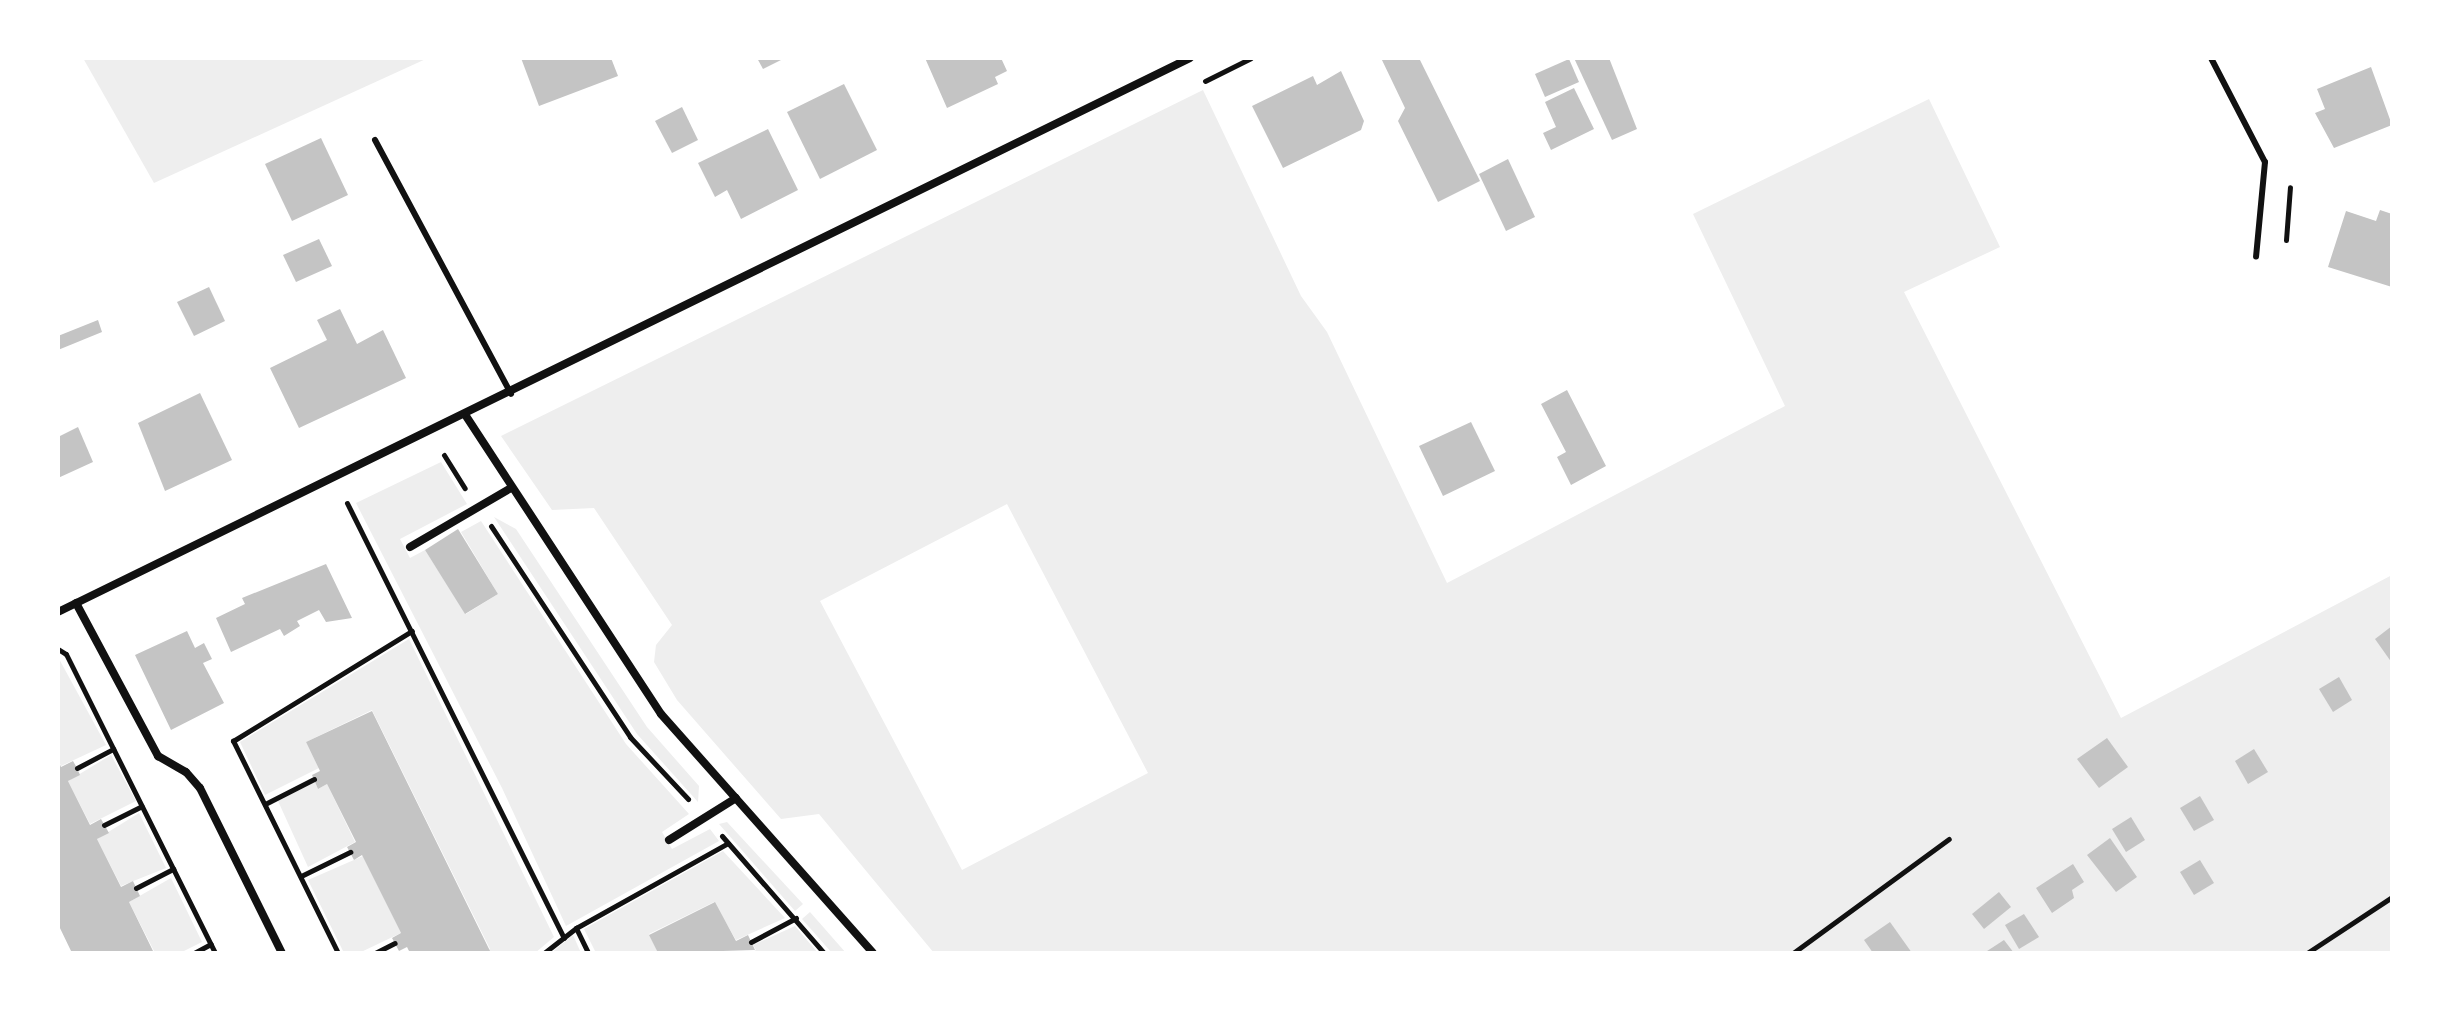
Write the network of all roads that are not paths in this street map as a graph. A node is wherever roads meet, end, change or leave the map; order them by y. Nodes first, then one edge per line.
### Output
1 (1190, 58) edge
2 (2211, 58) edge
3 (375, 140) dead end
4 (2256, 257) dead end
5 (511, 394) junction
6 (466, 416) junction
7 (511, 488) junction
8 (410, 547) dead end
9 (76, 603) junction
10 (58, 612) edge
11 (736, 798) junction
12 (669, 840) dead end
13 (282, 953) edge
14 (873, 953) edge

1 - 5 street
2 - 4 lane
3 - 5 lane
5 - 6 street
6 - 7 street
6 - 9 street
7 - 8 street
7 - 11 street
9 - 10 street
9 - 13 street
11 - 12 street
11 - 14 street

